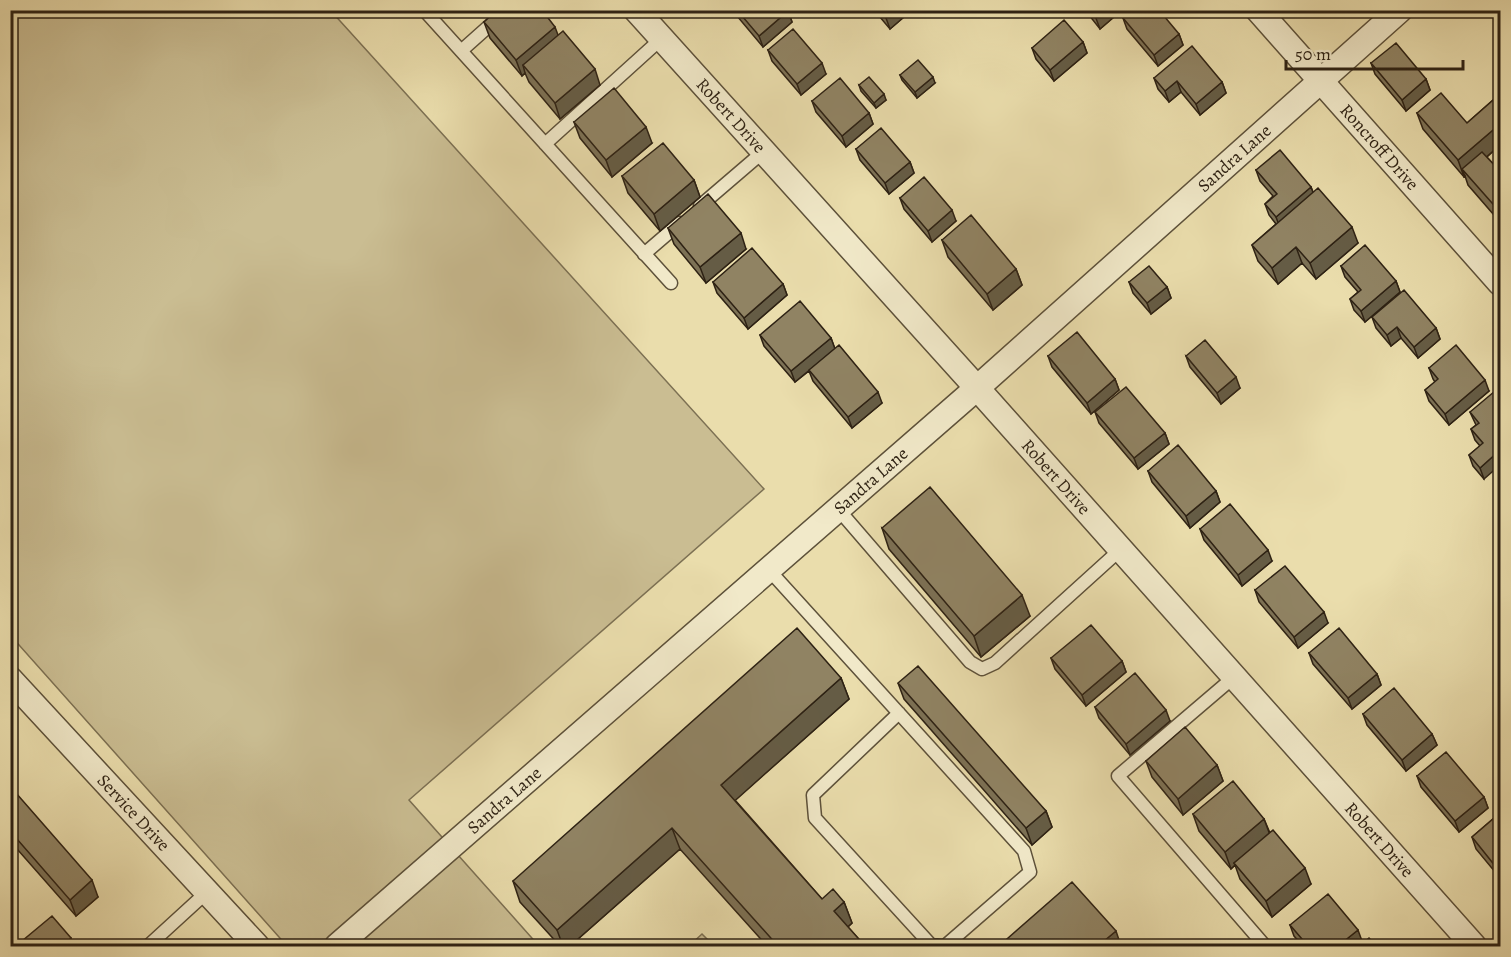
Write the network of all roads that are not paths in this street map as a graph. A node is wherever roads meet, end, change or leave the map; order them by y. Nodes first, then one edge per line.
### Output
1 (424, 10) edge
2 (507, 10) edge
3 (636, 10) edge
4 (1258, 10) edge
5 (1400, 10) edge
6 (661, 39) junction
7 (461, 51) junction
8 (1321, 81) junction
9 (545, 144) junction
10 (763, 152) junction
11 (644, 254) junction
12 (1500, 283) edge
13 (671, 284) dead end
14 (977, 388) junction
15 (838, 509) junction
16 (1121, 549) junction
17 (769, 570) junction
18 (1234, 677) junction
19 (10, 679) edge
20 (898, 712) junction
21 (207, 892) junction
22 (1467, 944) edge
23 (148, 946) edge
24 (257, 946) edge
25 (337, 946) edge
26 (944, 946) edge
27 (1265, 946) edge

1 - 7 lane
2 - 7 lane
3 - 6 street, Robert Drive
4 - 8 street, Roncroff Drive
5 - 8 street, Sandra Lane
6 - 9 lane
6 - 10 street, Robert Drive
7 - 9 lane
8 - 12 street, Roncroff Drive
8 - 14 street, Sandra Lane
9 - 11 lane
10 - 11 lane
10 - 14 street, Robert Drive
11 - 13 lane
14 - 15 street, Sandra Lane
14 - 16 street, Robert Drive
15 - 16 lane
15 - 17 street, Sandra Lane
16 - 18 street, Robert Drive
17 - 20 lane
17 - 25 street, Sandra Lane
18 - 22 street, Robert Drive
18 - 27 lane
19 - 21 street, Service Drive
20 - 26 lane
20 - 26 lane
21 - 23 lane
21 - 24 street, Service Drive

